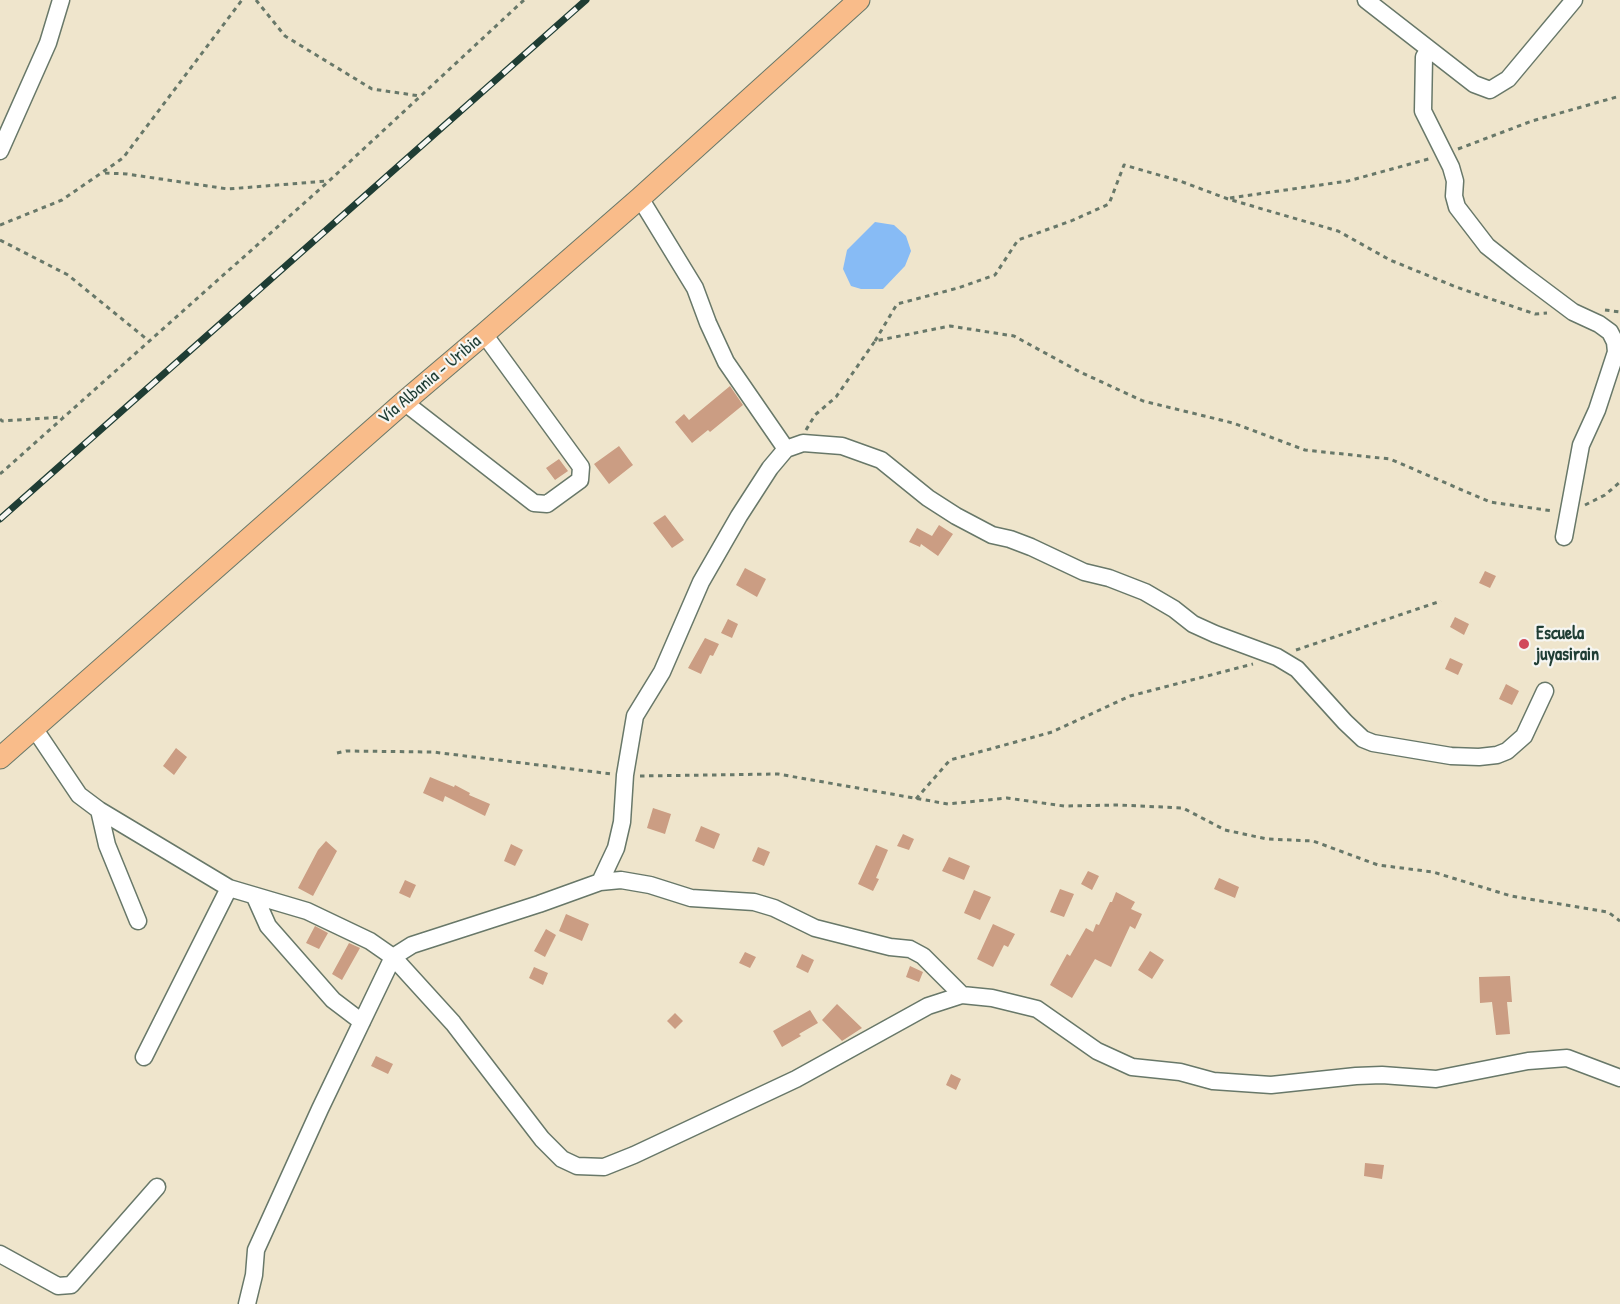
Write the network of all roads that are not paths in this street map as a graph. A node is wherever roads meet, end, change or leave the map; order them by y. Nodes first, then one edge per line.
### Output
1 (61, 0) edge
2 (859, 0) edge
3 (1366, 0) edge
4 (1574, 0) edge
5 (1430, 50) junction
6 (0, 151) edge
7 (640, 198) junction
8 (484, 334) junction
9 (404, 402) junction
10 (786, 449) junction
11 (1564, 537) dead end
12 (1545, 692) dead end
13 (34, 728) junction
14 (0, 758) edge
15 (99, 810) junction
16 (600, 882) junction
17 (229, 888) junction
18 (255, 897) junction
19 (138, 921) dead end
20 (393, 957) junction
21 (962, 995) junction
22 (362, 1022) junction
23 (144, 1057) dead end
24 (1620, 1078) edge
25 (157, 1187) dead end
26 (0, 1254) edge
27 (247, 1304) edge

1 - 6 street
2 - 7 main road, Vía Albania - Uribia
3 - 5 street
4 - 5 street
5 - 11 street
7 - 8 main road, Vía Albania - Uribia
7 - 10 street
8 - 9 main road, Vía Albania - Uribia
8 - 9 street
9 - 13 main road, Vía Albania - Uribia
10 - 12 street
10 - 16 street
13 - 14 main road, Vía Albania - Uribia
13 - 15 street
15 - 17 street
15 - 19 street
16 - 20 street
16 - 21 street
17 - 18 street
17 - 23 street
18 - 20 street
18 - 22 street
20 - 21 street
20 - 22 street
21 - 24 street
22 - 27 street
25 - 26 street

